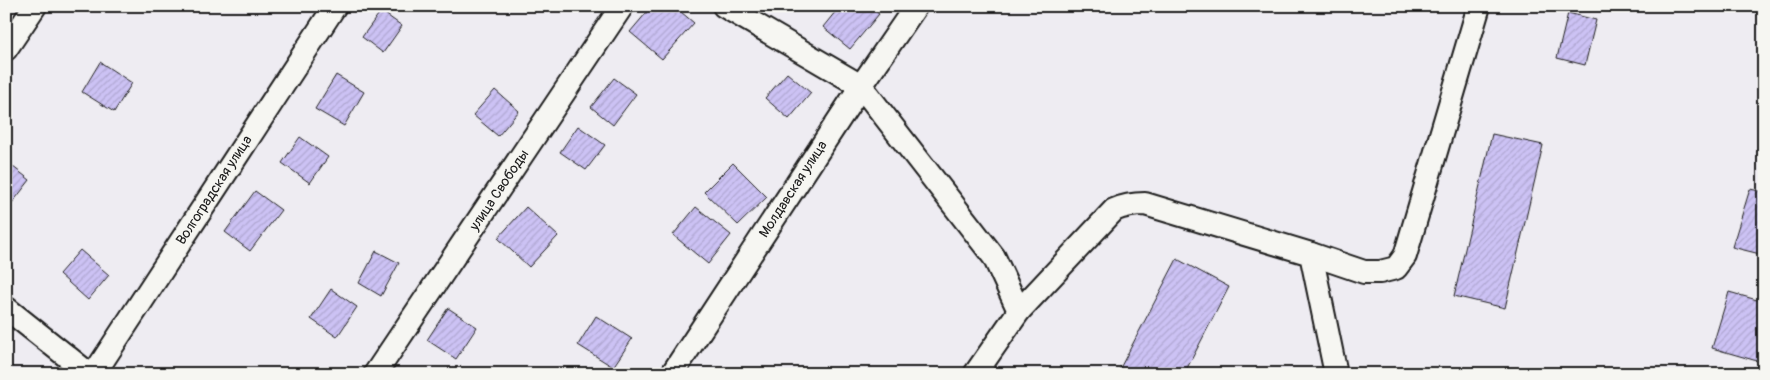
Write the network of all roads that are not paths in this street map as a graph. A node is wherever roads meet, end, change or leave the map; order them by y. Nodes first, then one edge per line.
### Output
1 (35, 6) edge
2 (335, 6) edge
3 (622, 6) edge
4 (724, 6) edge
5 (916, 6) edge
6 (1479, 6) edge
7 (6, 48) edge
8 (861, 86) junction
9 (1311, 254) junction
10 (6, 308) edge
11 (1020, 311) junction
12 (89, 374) edge
13 (94, 374) edge
14 (376, 374) edge
15 (672, 374) edge
16 (975, 374) edge
17 (1336, 374) edge

1 - 7 street
2 - 13 street, Волгоградская улица
3 - 14 street, улица Свободы
4 - 8 street
5 - 8 street, Молдавская улица
6 - 9 street
8 - 11 street
8 - 15 street, Молдавская улица
9 - 11 street
9 - 17 street
10 - 12 street
11 - 16 street

